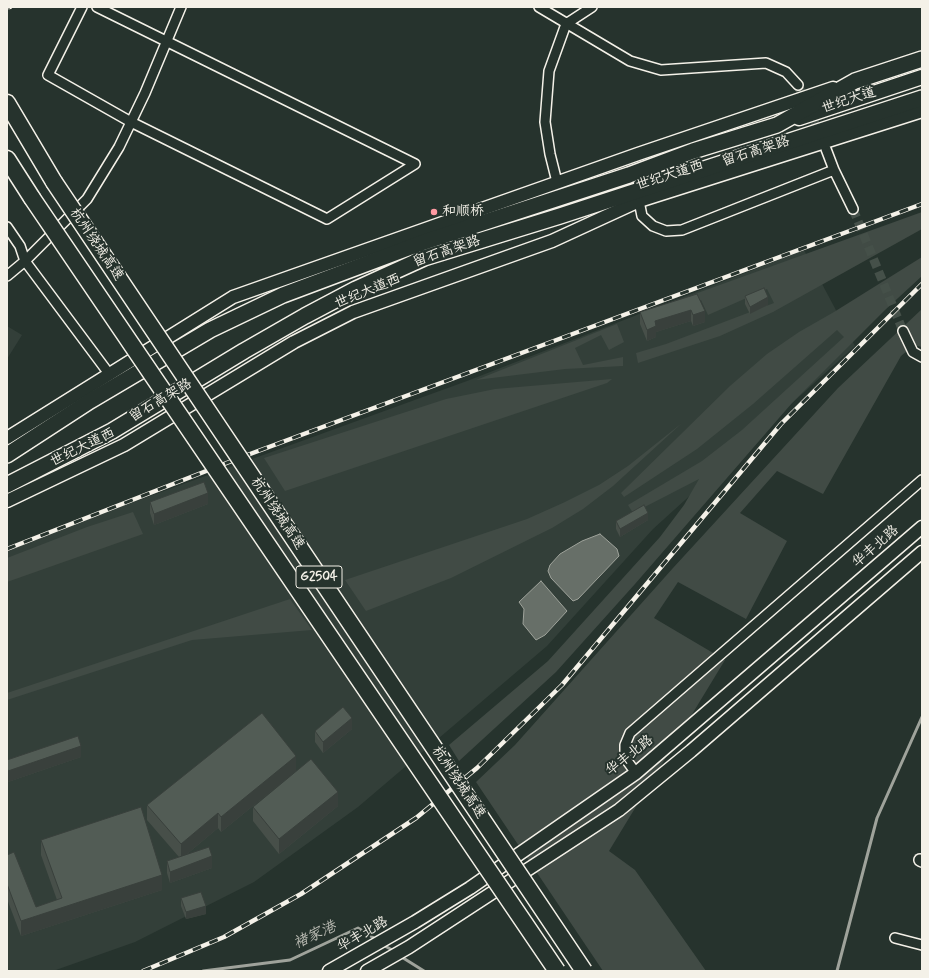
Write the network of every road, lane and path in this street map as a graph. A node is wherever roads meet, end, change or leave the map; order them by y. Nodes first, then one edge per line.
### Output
1 (82, 7) edge
2 (97, 7) edge
3 (181, 7) edge
4 (539, 7) edge
5 (592, 7) edge
6 (566, 24) junction
7 (167, 41) junction
8 (922, 59) edge
9 (902, 65) junction
10 (922, 66) edge
11 (922, 78) edge
12 (855, 81) junction
13 (798, 85) tunnel mouth
14 (922, 98) edge
15 (7, 103) edge
16 (922, 111) edge
17 (7, 118) edge
18 (131, 122) junction
19 (777, 125) junction
20 (826, 149) dead end
21 (7, 159) edge
22 (7, 169) edge
23 (834, 170) junction
24 (54, 182) junction
25 (556, 182) junction
26 (32, 198) junction
27 (639, 201) junction
28 (853, 209) tunnel mouth
29 (7, 226) edge
30 (25, 261) junction
31 (7, 276) edge
32 (356, 289) junction
33 (903, 331) tunnel mouth
34 (922, 357) edge
35 (110, 375) junction
36 (7, 438) edge
37 (7, 455) edge
38 (922, 480) edge
39 (7, 485) edge
40 (7, 501) edge
41 (922, 527) edge
42 (922, 552) edge
43 (636, 773) junction
44 (895, 938) dead end
45 (922, 945) edge
46 (372, 968) edge
47 (333, 970) edge
48 (557, 971) edge
49 (584, 971) edge

1 - 18 street
2 - 7 street
3 - 7 street
4 - 6 street
5 - 6 street
6 - 13 street
6 - 25 street
7 - 18 street
7 - 18 street
8 - 9 highway, 留石高架路
9 - 10 main road
9 - 12 highway, 留石高架路
11 - 19 main road, 世纪大道
12 - 19 highway, 留石高架路
12 - 25 main road
14 - 32 highway, 留石高架路
15 - 24 highway
16 - 27 main road, 世纪大道西
17 - 24 highway, 杭州绕城高速 / G2504
18 - 30 street
19 - 37 highway, 留石高架路
20 - 23 street
21 - 26 highway, 杭州绕城高速 / G2504
22 - 26 highway
23 - 27 street
23 - 28 street
24 - 49 highway, 杭州绕城高速 / G2504, bridge
25 - 35 main road
26 - 48 highway, 杭州绕城高速 / G2504, bridge
27 - 32 highway
27 - 40 main road, 世纪大道西
29 - 30 street
30 - 31 street
30 - 35 street
32 - 39 highway, 留石高架路
33 - 34 street
35 - 36 main road
38 - 43 street
41 - 43 main road, 华丰北路
42 - 46 main road
43 - 47 main road, 华丰北路
44 - 45 street

